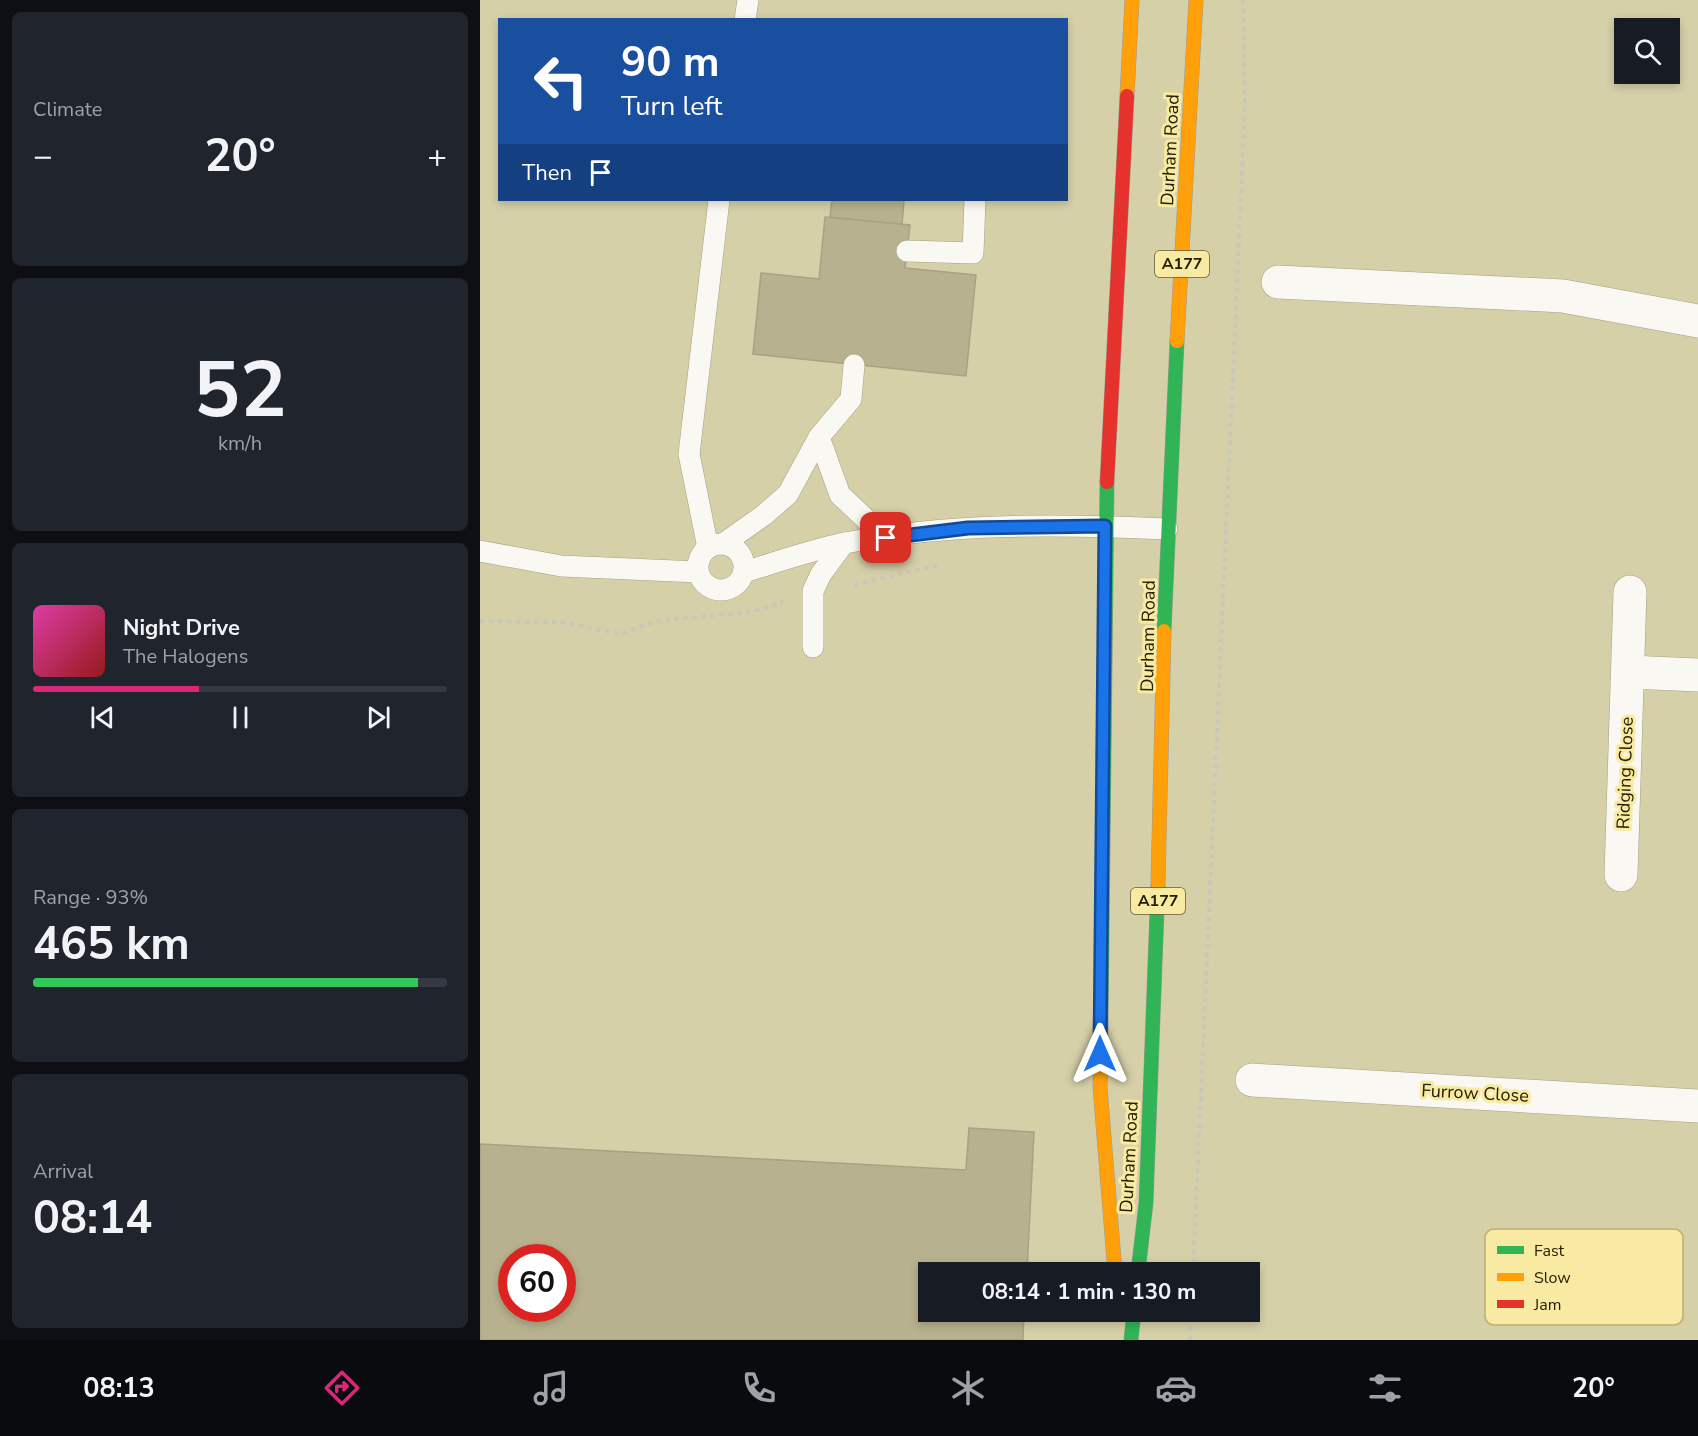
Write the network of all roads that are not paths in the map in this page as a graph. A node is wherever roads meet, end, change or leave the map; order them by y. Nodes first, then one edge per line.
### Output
1 (748, 0) edge
2 (1132, 0) edge
3 (1196, 0) edge
4 (745, 18) edge
5 (719, 201) edge
6 (975, 201) edge
7 (907, 251) dead end
8 (1278, 282) dead end
9 (1698, 321) edge
10 (854, 364) dead end
11 (819, 437) junction
12 (1105, 526) junction
13 (1167, 529) junction
14 (886, 538) junction
15 (844, 543) junction
16 (715, 546) junction
17 (480, 551) edge
18 (698, 572) junction
19 (744, 572) junction
20 (1630, 592) dead end
21 (813, 647) dead end
22 (1629, 672) junction
23 (1698, 675) edge
24 (1620, 875) dead end
25 (1252, 1080) dead end
26 (1698, 1106) edge
27 (1114, 1262) edge
28 (1139, 1262) edge
29 (1119, 1322) edge
30 (1133, 1322) edge
31 (1120, 1340) edge
32 (1131, 1340) edge

1 - 4 lane
2 - 12 main road, Durham Road
3 - 13 main road, Durham Road / A177
5 - 16 lane
6 - 7 lane
8 - 9 street
10 - 11 lane
11 - 14 lane
11 - 16 lane
12 - 13 lane
12 - 14 lane
12 - 27 main road, Durham Road
13 - 28 main road, Durham Road / A177
14 - 15 lane
15 - 19 lane
15 - 21 lane
16 - 18 lane
16 - 19 lane
17 - 18 lane
18 - 19 lane
20 - 22 street, Ridging Close
22 - 23 street
22 - 24 street, Ridging Close
25 - 26 street, Furrow Close
29 - 31 main road
30 - 32 main road

